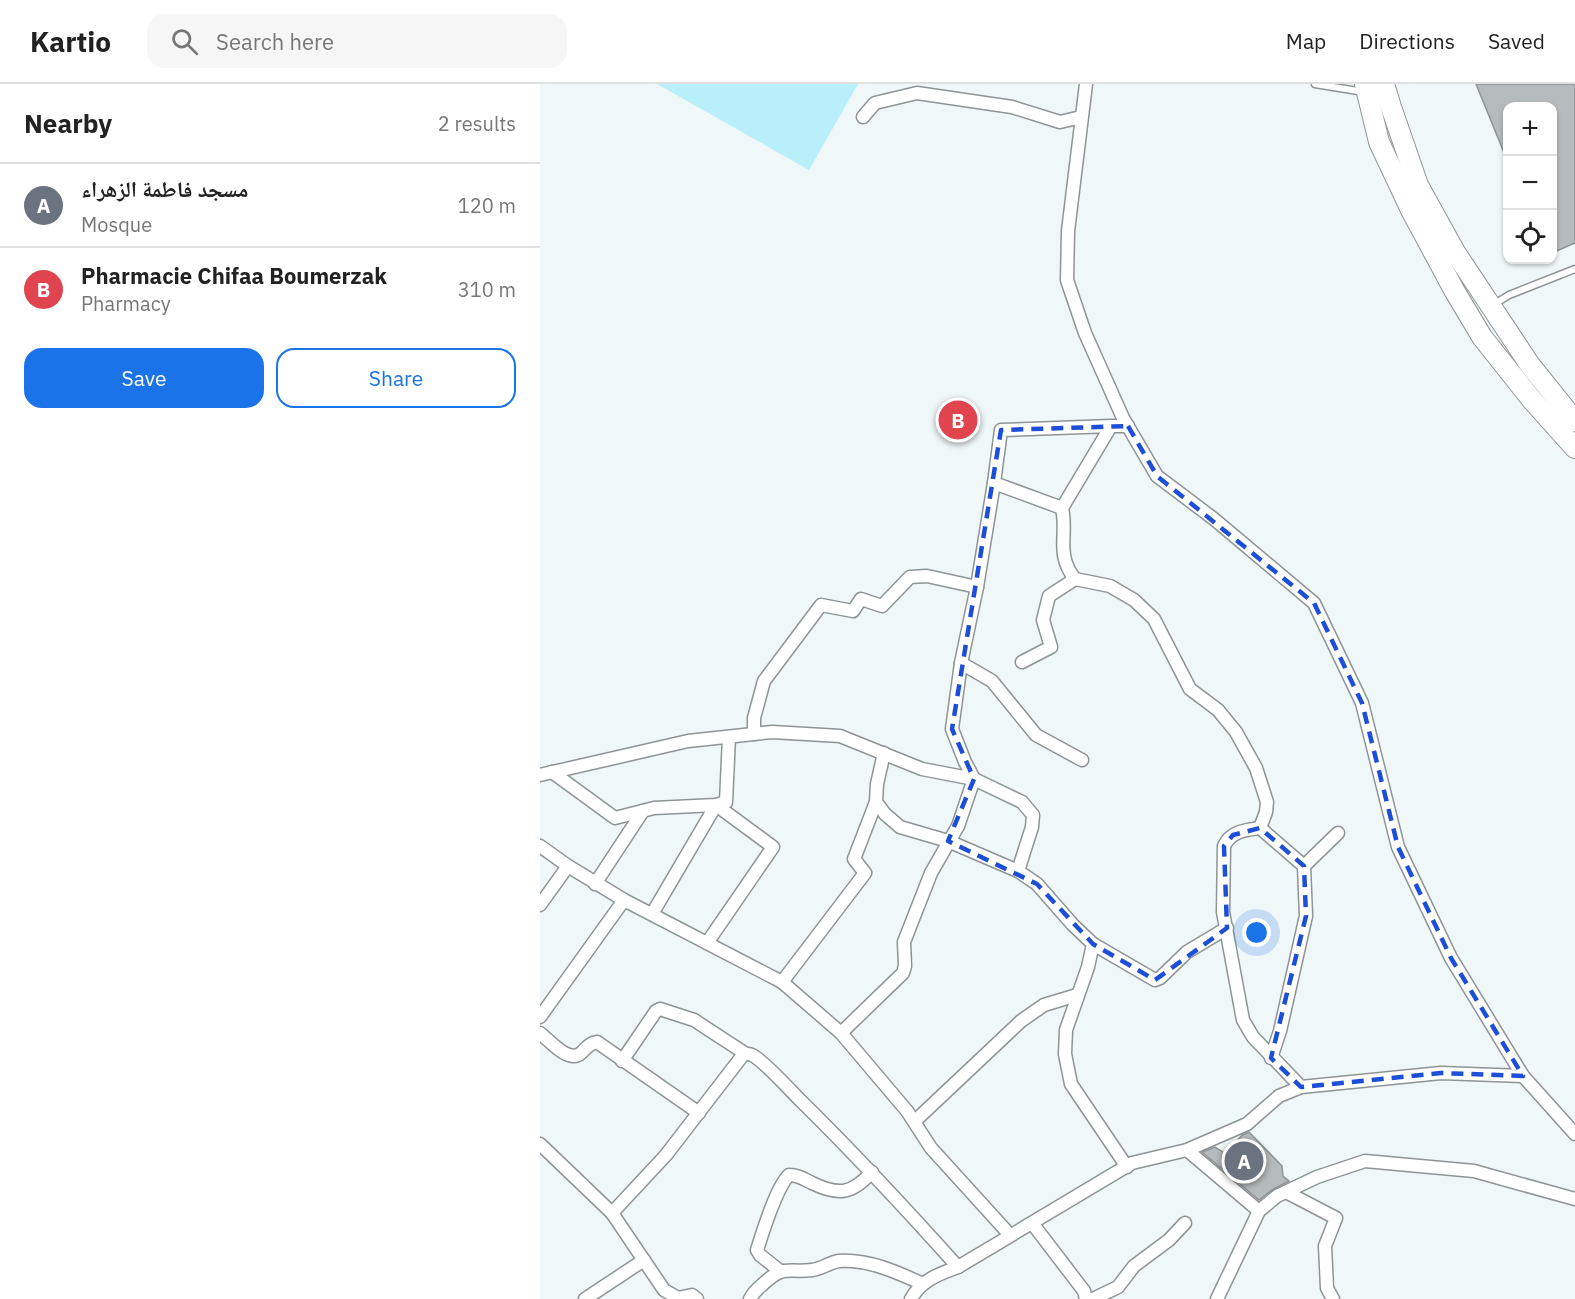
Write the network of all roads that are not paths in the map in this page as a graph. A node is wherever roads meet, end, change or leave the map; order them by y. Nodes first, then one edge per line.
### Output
1 (907, 84) edge
2 (1086, 84) edge
3 (1315, 84) edge
4 (1372, 87) edge
5 (917, 93) junction
6 (863, 117) dead end
7 (1081, 117) junction
8 (1575, 269) edge
9 (1490, 308) junction
10 (1575, 421) edge
11 (1111, 426) junction
12 (1128, 426) junction
13 (1575, 448) edge
14 (994, 483) junction
15 (1062, 508) junction
16 (1075, 579) junction
17 (977, 587) junction
18 (1022, 662) dead end
19 (961, 663) junction
20 (754, 734) junction
21 (729, 737) junction
22 (884, 753) junction
23 (1082, 760) dead end
24 (546, 774) edge
25 (974, 779) junction
26 (876, 802) junction
27 (717, 806) junction
28 (643, 811) junction
29 (1260, 828) junction
30 (1338, 833) dead end
31 (948, 841) junction
32 (540, 846) edge
33 (568, 866) junction
34 (1304, 866) junction
35 (1018, 871) junction
36 (595, 884) junction
37 (624, 900) junction
38 (540, 905) edge
39 (652, 914) junction
40 (1227, 928) junction
41 (707, 943) junction
42 (1093, 944) junction
43 (782, 982) junction
44 (1077, 995) junction
45 (540, 1017) edge
46 (540, 1033) edge
47 (841, 1033) junction
48 (746, 1054) junction
49 (1271, 1058) junction
50 (622, 1061) junction
51 (1523, 1076) junction
52 (1301, 1087) junction
53 (699, 1113) junction
54 (915, 1121) junction
55 (1575, 1134) edge
56 (540, 1144) edge
57 (1187, 1150) junction
58 (1127, 1167) junction
59 (872, 1172) junction
60 (1286, 1192) junction
61 (1575, 1199) edge
62 (1258, 1211) junction
63 (612, 1213) junction
64 (1032, 1223) junction
65 (1185, 1223) dead end
66 (1010, 1235) junction
67 (644, 1260) junction
68 (958, 1267) junction
69 (780, 1271) junction
70 (923, 1284) junction
71 (673, 1298) edge
72 (585, 1299) edge
73 (697, 1299) edge
74 (750, 1299) edge
75 (912, 1299) edge
76 (1086, 1299) edge
77 (1093, 1299) edge
78 (1217, 1299) edge
79 (1333, 1299) edge

1 - 5 street
2 - 7 street
3 - 4 lane
4 - 9 highway
4 - 13 highway
5 - 6 street
5 - 7 street
7 - 12 street
8 - 9 lane
9 - 10 highway
11 - 12 street
11 - 14 street
11 - 15 street
12 - 51 street
14 - 15 street
14 - 17 street
15 - 16 street
16 - 18 street
16 - 29 street
17 - 19 street
17 - 20 street
19 - 23 street
19 - 25 street
20 - 21 street
20 - 22 street
21 - 24 street
21 - 27 street
22 - 25 street
22 - 26 street
24 - 28 street
25 - 31 street
25 - 35 street
26 - 31 street
26 - 43 street
27 - 28 street
27 - 39 street
27 - 41 street
28 - 36 street
29 - 34 street
29 - 40 street
30 - 34 street
31 - 35 street
31 - 47 street
32 - 33 street
33 - 36 street
33 - 38 street
34 - 49 street
35 - 42 street
36 - 37 street
37 - 39 street
37 - 45 street
39 - 41 street
40 - 42 street
40 - 49 street
41 - 43 street
42 - 44 street
43 - 47 street
44 - 54 street
44 - 58 street
46 - 50 street
47 - 54 street
48 - 50 street
48 - 53 street
48 - 59 street
49 - 52 street
50 - 53 street
51 - 52 street
51 - 55 street
52 - 57 street
53 - 63 street
54 - 66 street
56 - 63 street
57 - 58 street
57 - 62 street
58 - 64 street
59 - 68 street
59 - 69 street
60 - 61 street
60 - 62 street
60 - 79 street
62 - 78 street
63 - 67 street
64 - 66 street
64 - 76 street
65 - 77 street
66 - 68 street
67 - 71 street
67 - 72 street
68 - 70 street
69 - 70 street
69 - 74 street
70 - 75 street
71 - 73 street

